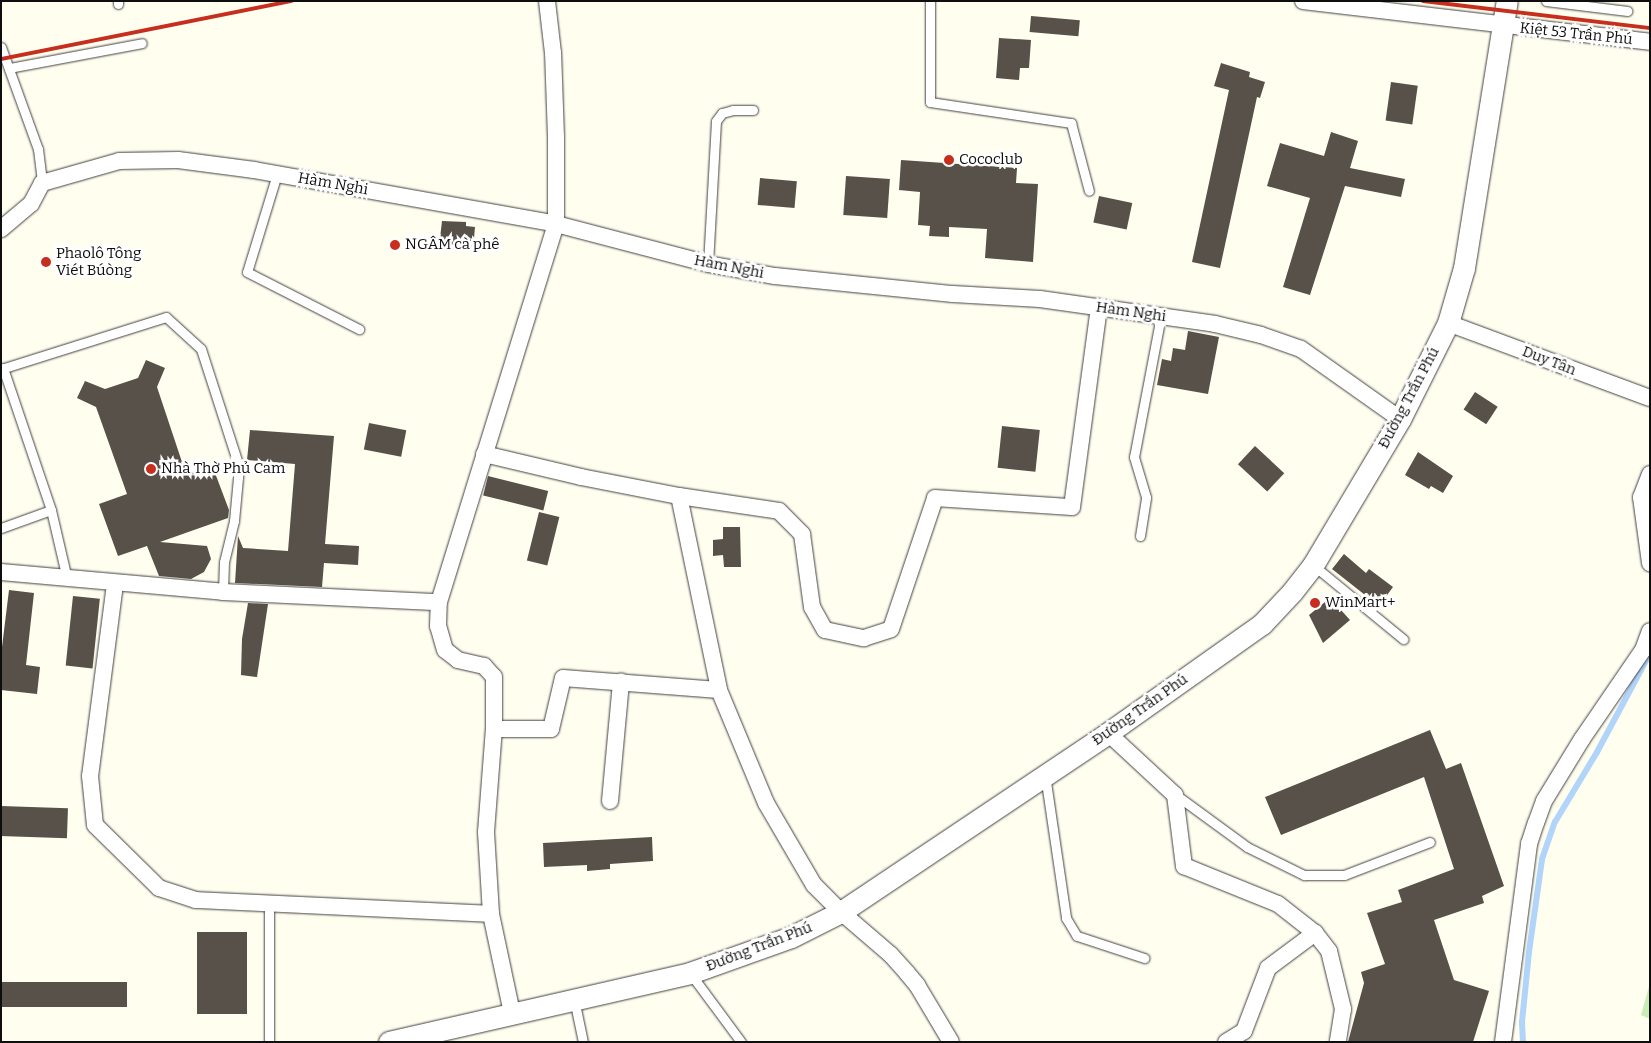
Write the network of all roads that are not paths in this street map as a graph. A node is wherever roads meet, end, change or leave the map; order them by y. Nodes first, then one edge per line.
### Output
1 (547, 1) edge
2 (930, 1) edge
3 (1303, 1) edge
4 (1507, 1) edge
5 (1546, 1) edge
6 (1627, 11) dead end
7 (1502, 26) junction
8 (1650, 42) edge
9 (142, 43) dead end
10 (1, 47) edge
11 (9, 68) junction
12 (754, 110) dead end
13 (277, 174) junction
14 (42, 182) junction
15 (1089, 191) dead end
16 (556, 224) junction
17 (1, 229) edge
18 (708, 264) junction
19 (1099, 307) junction
20 (1161, 316) junction
21 (1448, 323) junction
22 (359, 329) dead end
23 (2, 368) edge
24 (1650, 398) edge
25 (1400, 419) junction
26 (484, 454) junction
27 (1650, 474) edge
28 (679, 496) junction
29 (51, 510) junction
30 (1, 528) edge
31 (1140, 536) dead end
32 (1650, 563) edge
33 (1313, 565) junction
34 (1, 572) edge
35 (67, 579) junction
36 (115, 584) junction
37 (223, 592) junction
38 (439, 602) junction
39 (1650, 631) edge
40 (1403, 639) dead end
41 (621, 682) junction
42 (719, 690) junction
43 (494, 729) junction
44 (1108, 733) junction
45 (1045, 774) junction
46 (1175, 795) junction
47 (610, 801) dead end
48 (1430, 842) dead end
49 (269, 904) junction
50 (841, 912) junction
51 (491, 914) junction
52 (1315, 933) junction
53 (1144, 958) dead end
54 (690, 973) junction
55 (574, 999) junction
56 (512, 1013) junction
57 (269, 1042) edge
58 (389, 1042) edge
59 (583, 1042) edge
60 (741, 1042) edge
61 (951, 1042) edge
62 (1226, 1042) edge
63 (1338, 1042) edge
64 (1503, 1042) edge

1 - 16 street
2 - 15 lane
3 - 7 street, Kiệt 53 Trần Phú
4 - 7 street, Đường Trần Phú
5 - 6 lane
7 - 8 street, Kiệt 53 Trần Phú
7 - 21 street, Đường Trần Phú
9 - 11 lane
10 - 11 lane
11 - 14 lane
12 - 18 lane
13 - 14 street, Hàm Nghi
13 - 16 street, Hàm Nghi
13 - 22 lane
14 - 17 street
16 - 18 street, Hàm Nghi
16 - 26 street
18 - 19 street, Hàm Nghi
19 - 20 street, Hàm Nghi
19 - 28 street
20 - 25 street, Hàm Nghi
20 - 31 lane
21 - 24 street, Duy Tân
21 - 25 street, Đường Trần Phú
23 - 29 lane
23 - 37 lane
25 - 33 street, Đường Trần Phú
26 - 28 street
26 - 38 street
27 - 32 street
28 - 42 street
29 - 30 lane
29 - 35 lane
33 - 40 lane
33 - 44 street, Đường Trần Phú
34 - 35 street
35 - 36 street
36 - 37 street
36 - 49 street
37 - 38 street
38 - 43 street
39 - 64 street
41 - 42 street
41 - 43 street
41 - 47 street
42 - 50 street
43 - 51 street
44 - 45 street, Đường Trần Phú
44 - 46 street
45 - 50 street, Đường Trần Phú
45 - 53 lane
46 - 48 lane
46 - 52 street
49 - 51 street
49 - 57 lane
50 - 54 street, Đường Trần Phú
50 - 61 street
51 - 56 street
52 - 62 street
52 - 63 street
54 - 55 street, Đường Trần Phú
54 - 60 lane
55 - 56 street, Đường Trần Phú
55 - 59 lane
56 - 58 street, Đường Trần Phú

